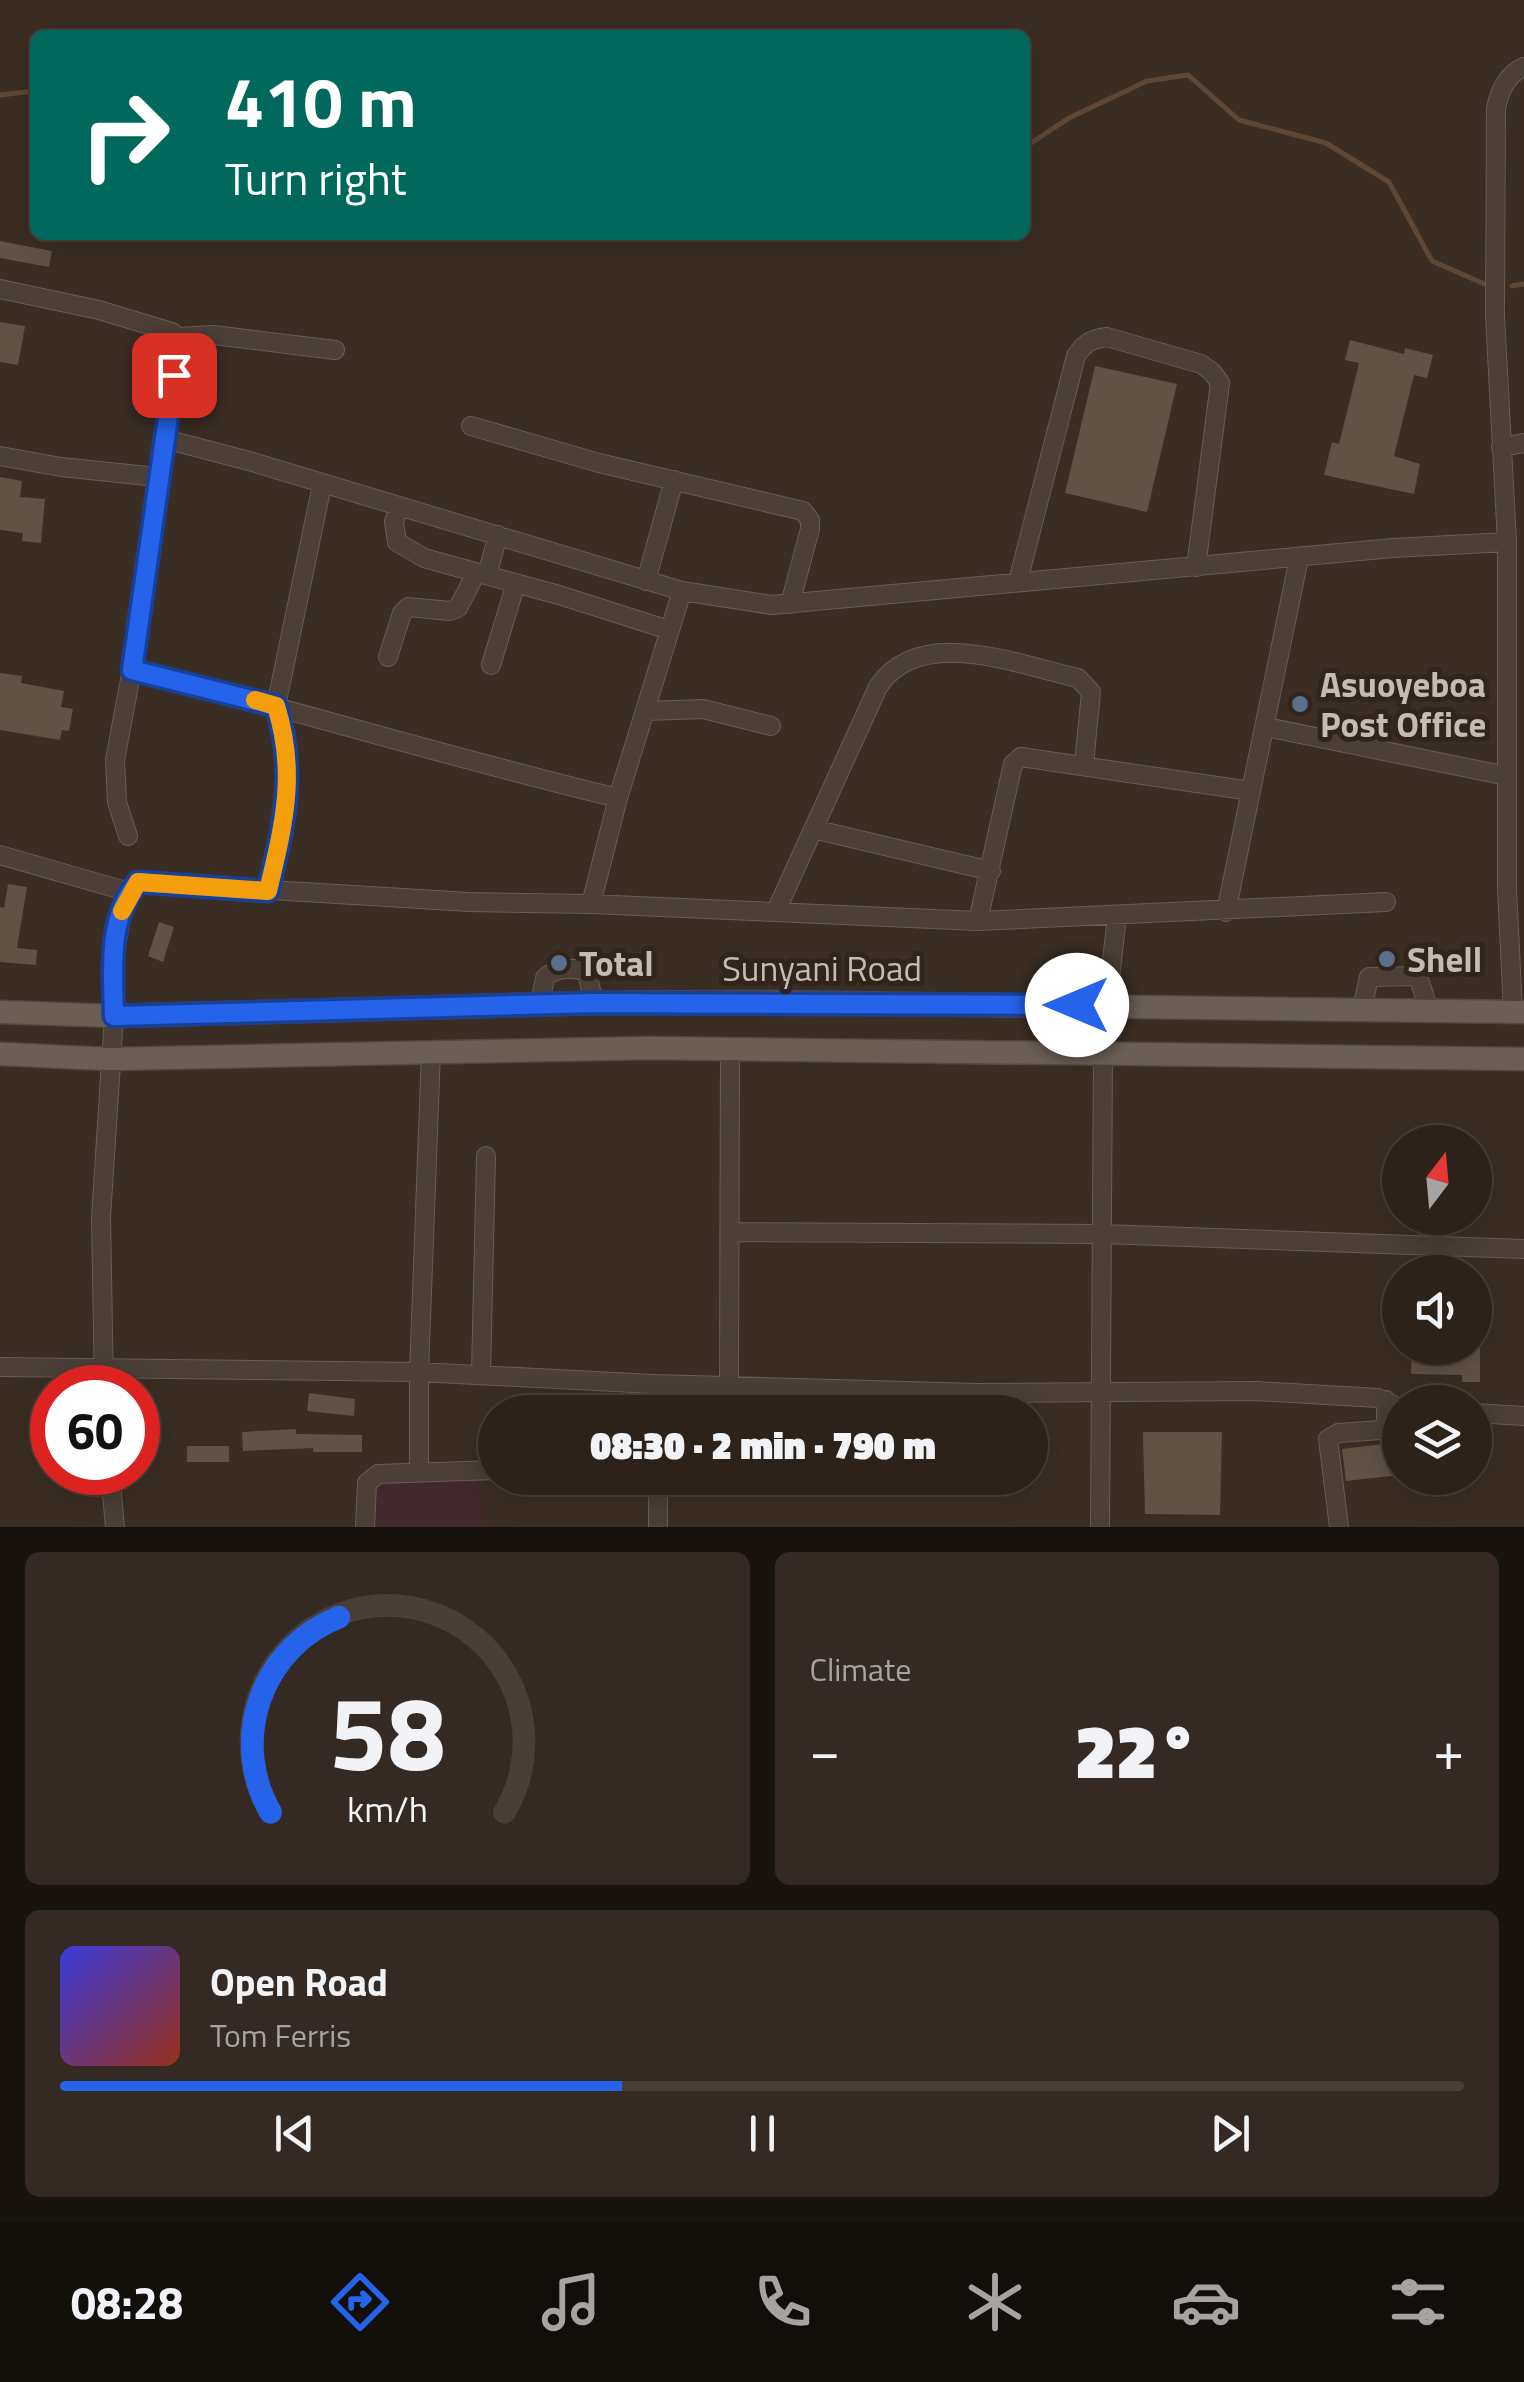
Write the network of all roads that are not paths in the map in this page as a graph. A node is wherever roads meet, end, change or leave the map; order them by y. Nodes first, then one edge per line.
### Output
1 (1524, 67) edge
2 (0, 289) edge
3 (177, 337) junction
4 (335, 350) dead end
5 (471, 426) dead end
6 (165, 440) junction
7 (1524, 444) edge
8 (1501, 447) junction
9 (0, 456) edge
10 (157, 477) junction
11 (674, 480) junction
12 (322, 484) junction
13 (399, 506) junction
14 (498, 535) junction
15 (1507, 542) junction
16 (1299, 558) junction
17 (1196, 567) junction
18 (481, 574) junction
19 (646, 580) junction
20 (1018, 581) junction
21 (516, 584) junction
22 (682, 591) junction
23 (790, 604) junction
24 (670, 630) junction
25 (388, 658) dead end
26 (490, 665) dead end
27 (132, 670) junction
28 (276, 706) junction
29 (646, 711) junction
30 (771, 726) dead end
31 (1266, 727) junction
32 (1084, 764) junction
33 (1507, 776) junction
34 (1251, 791) junction
35 (618, 798) junction
36 (813, 828) junction
37 (128, 836) dead end
38 (0, 855) edge
39 (991, 870) junction
40 (268, 891) junction
41 (129, 892) junction
42 (1386, 902) dead end
43 (591, 904) junction
44 (776, 912) junction
45 (1226, 912) junction
46 (1117, 916) junction
47 (978, 921) junction
48 (594, 1003) junction
49 (540, 1004) junction
50 (1108, 1005) junction
51 (1362, 1009) junction
52 (1430, 1010) junction
53 (0, 1012) edge
54 (1518, 1012) edge
55 (114, 1016) junction
56 (730, 1051) junction
57 (431, 1052) junction
58 (1104, 1053) junction
59 (0, 1054) edge
60 (1524, 1058) edge
61 (110, 1059) junction
62 (486, 1156) dead end
63 (732, 1232) junction
64 (1103, 1234) junction
65 (1524, 1249) edge
66 (104, 1365) edge
67 (0, 1368) edge
68 (30, 1371) edge
69 (419, 1372) junction
70 (481, 1374) junction
71 (160, 1377) edge
72 (654, 1384) junction
73 (729, 1384) junction
74 (1100, 1392) junction
75 (652, 1395) edge
76 (1382, 1403) edge
77 (1492, 1414) edge
78 (1524, 1416) edge
79 (1382, 1428) edge
80 (478, 1470) edge
81 (419, 1471) junction
82 (112, 1495) edge
83 (658, 1495) edge
84 (115, 1527) edge
85 (365, 1527) edge
86 (658, 1527) edge
87 (1100, 1527) edge
88 (1339, 1527) edge

1 - 8 street
2 - 3 street
3 - 4 street
3 - 6 street
5 - 11 street
6 - 10 street
6 - 12 street
7 - 8 street
8 - 15 street
9 - 10 street
10 - 27 street
11 - 19 street
11 - 23 street
12 - 13 street
12 - 28 street
13 - 14 street
13 - 18 street
14 - 18 street
14 - 19 street
15 - 16 street
15 - 33 street
16 - 17 street
16 - 31 street
17 - 20 street
17 - 20 street
18 - 21 street
18 - 25 street
19 - 22 street
20 - 23 street
21 - 24 street
21 - 26 street
22 - 23 street
22 - 24 street
24 - 29 street
27 - 28 street
27 - 37 street
28 - 35 street
28 - 40 street
29 - 30 street
29 - 35 street
31 - 33 street
31 - 34 street
32 - 34 street
32 - 36 street
32 - 39 street
33 - 54 street
34 - 45 street
35 - 43 street
36 - 39 street
36 - 44 street
38 - 41 street
39 - 47 street
40 - 41 street
40 - 43 street
41 - 55 street
42 - 45 street
43 - 44 street
44 - 47 street
45 - 46 street
46 - 47 street
46 - 50 street
48 - 49 main road, Sunyani Road
48 - 49 street
48 - 50 main road, Sunyani Road
49 - 55 main road, Sunyani Road
50 - 51 main road, Sunyani Road
51 - 52 main road, Sunyani Road
51 - 52 street
52 - 54 main road, Sunyani Road
53 - 55 main road, Sunyani Road
55 - 61 street
56 - 57 main road
56 - 58 main road
56 - 63 street
57 - 61 main road
57 - 69 street
58 - 60 main road
58 - 64 street
59 - 61 main road
61 - 66 street
62 - 70 street
63 - 64 street
63 - 73 street
64 - 65 street
64 - 74 street
67 - 68 street
69 - 70 street
69 - 71 street
69 - 81 street
70 - 72 street
72 - 73 street
72 - 75 street
73 - 74 street
74 - 76 street
74 - 87 street
77 - 78 street
79 - 88 street
80 - 81 street
81 - 85 street
82 - 84 street
83 - 86 street

